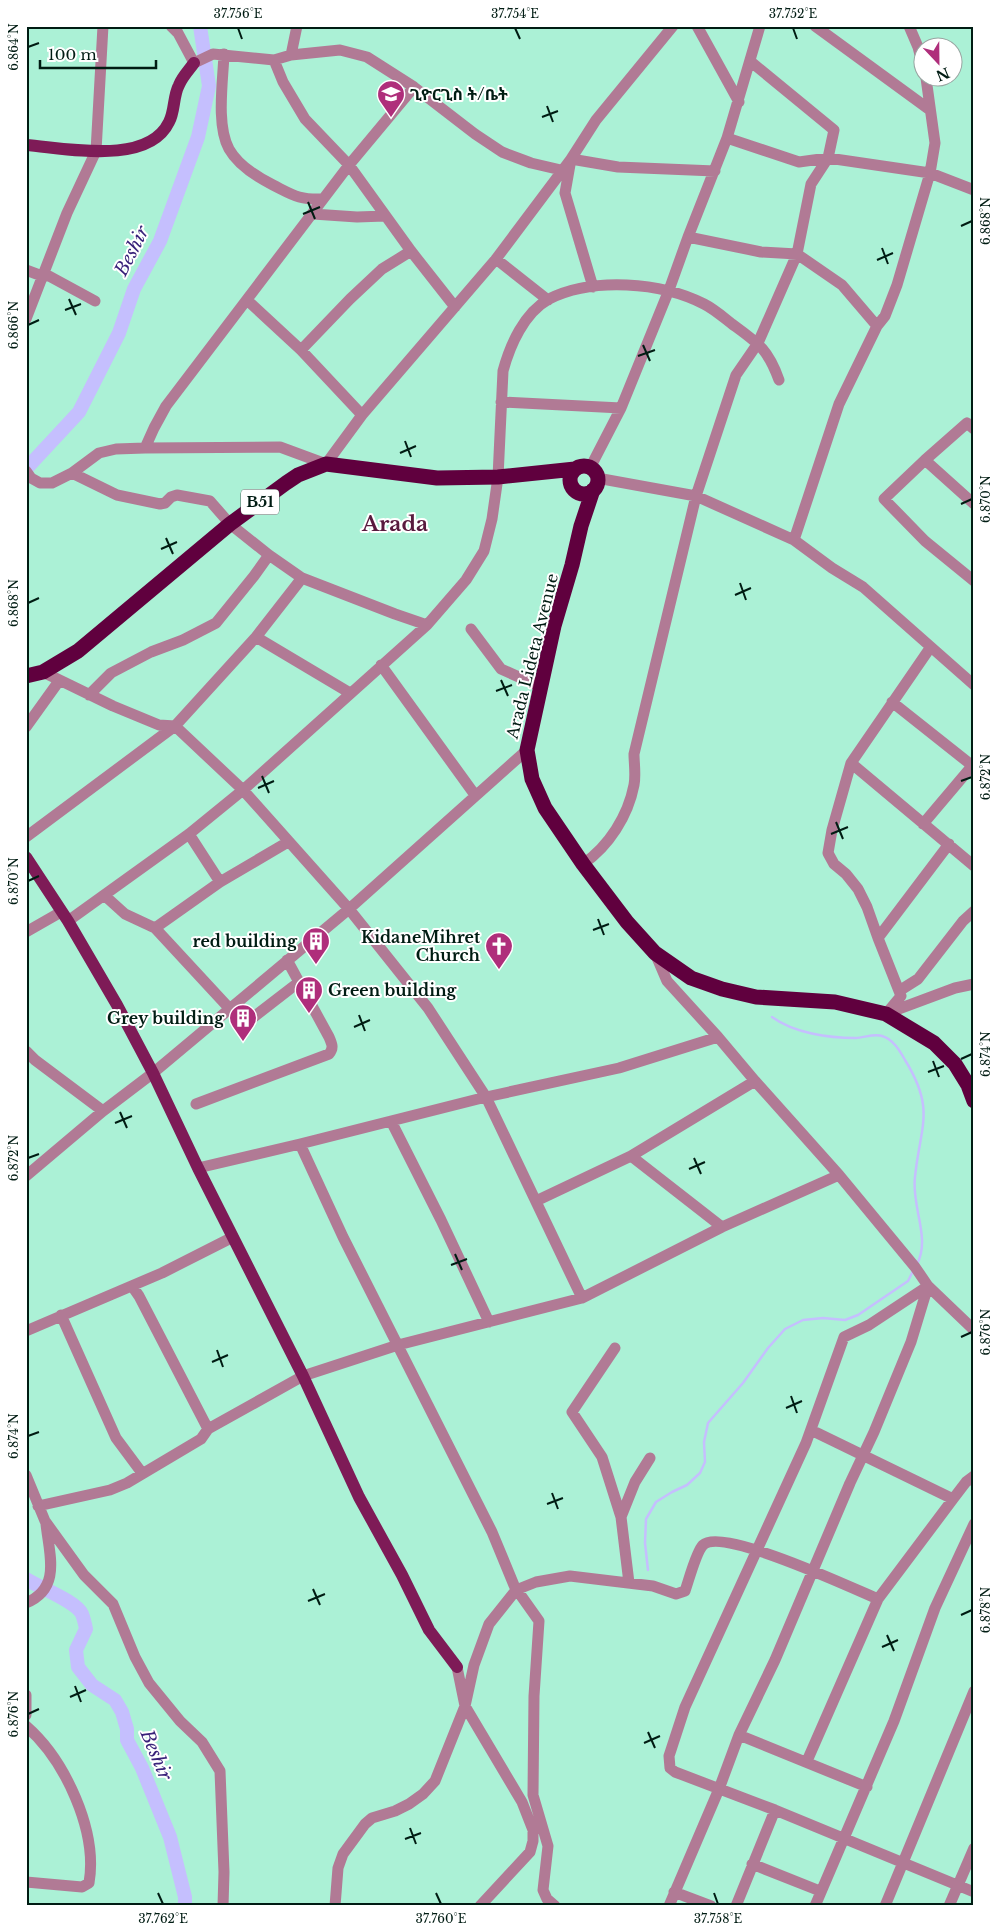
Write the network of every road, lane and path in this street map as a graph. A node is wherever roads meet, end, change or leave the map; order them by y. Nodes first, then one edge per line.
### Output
1 (103, 26) edge
2 (171, 26) edge
3 (297, 26) edge
4 (673, 26) edge
5 (697, 26) edge
6 (760, 26) edge
7 (815, 26) edge
8 (909, 26) edge
9 (914, 38) edge
10 (219, 54) junction
11 (291, 55) junction
12 (274, 60) junction
13 (197, 61) junction
14 (750, 61) junction
15 (414, 87) junction
16 (927, 88) edge
17 (739, 102) junction
18 (930, 110) junction
19 (727, 138) junction
20 (26, 146) edge
21 (96, 151) junction
22 (828, 158) junction
23 (571, 159) junction
24 (349, 164) junction
25 (561, 170) junction
26 (715, 171) junction
27 (930, 173) junction
28 (974, 190) edge
29 (323, 199) junction
30 (313, 214) junction
31 (385, 216) junction
32 (688, 237) junction
33 (411, 251) junction
34 (797, 254) junction
35 (496, 259) junction
36 (26, 270) edge
37 (42, 276) junction
38 (594, 287) junction
39 (669, 290) junction
40 (247, 300) junction
41 (548, 300) junction
42 (94, 301) dead end
43 (455, 307) junction
44 (26, 319) edge
45 (877, 326) junction
46 (758, 343) junction
47 (301, 350) junction
48 (779, 380) dead end
49 (501, 402) junction
50 (621, 408) junction
51 (362, 415) junction
52 (974, 429) edge
53 (145, 448) junction
54 (924, 460) junction
55 (326, 464) junction
56 (575, 469) junction
57 (72, 473) junction
58 (541, 474) junction
59 (29, 475) edge
60 (498, 477) junction
61 (594, 478) junction
62 (573, 488) junction
63 (696, 496) junction
64 (974, 504) edge
65 (230, 524) junction
66 (580, 526) junction
67 (794, 540) junction
68 (269, 555) junction
69 (302, 578) junction
70 (974, 581) edge
71 (427, 625) junction
72 (471, 629) dead end
73 (256, 637) junction
74 (930, 648) junction
75 (381, 665) junction
76 (43, 672) junction
77 (26, 676) edge
78 (59, 681) junction
79 (974, 686) edge
80 (541, 687) junction
81 (350, 693) junction
82 (88, 695) junction
83 (892, 702) junction
84 (175, 726) junction
85 (26, 727) edge
86 (527, 750) junction
87 (850, 763) junction
88 (973, 766) edge
89 (243, 790) junction
90 (475, 795) junction
91 (924, 824) junction
92 (189, 834) junction
93 (26, 837) edge
94 (288, 842) junction
95 (949, 844) junction
96 (26, 857) edge
97 (583, 864) junction
98 (974, 865) edge
99 (220, 882) junction
100 (104, 895) junction
101 (349, 909) junction
102 (974, 911) edge
103 (65, 916) junction
104 (155, 928) junction
105 (26, 932) edge
106 (878, 938) junction
107 (655, 953) junction
108 (287, 960) junction
109 (299, 982) junction
110 (974, 984) edge
111 (899, 991) junction
112 (229, 1008) junction
113 (886, 1014) junction
114 (246, 1023) dead end
115 (718, 1036) junction
116 (26, 1051) edge
117 (153, 1073) junction
118 (755, 1081) junction
119 (486, 1097) junction
120 (974, 1101) edge
121 (196, 1104) dead end
122 (103, 1111) junction
123 (391, 1120) junction
124 (300, 1144) junction
125 (631, 1156) junction
126 (198, 1168) junction
127 (839, 1175) junction
128 (26, 1176) edge
129 (536, 1202) junction
130 (722, 1227) junction
131 (232, 1237) junction
132 (132, 1286) junction
133 (928, 1286) junction
134 (582, 1298) junction
135 (61, 1316) junction
136 (489, 1322) junction
137 (974, 1330) edge
138 (26, 1331) edge
139 (398, 1345) junction
140 (615, 1348) dead end
141 (303, 1376) junction
142 (208, 1429) junction
143 (811, 1430) junction
144 (864, 1455) junction
145 (650, 1458) dead end
146 (142, 1473) junction
147 (26, 1475) edge
148 (974, 1476) edge
149 (953, 1499) junction
150 (38, 1506) junction
151 (621, 1517) junction
152 (45, 1521) junction
153 (974, 1524) edge
154 (758, 1550) junction
155 (812, 1571) junction
156 (629, 1583) junction
157 (517, 1590) junction
158 (878, 1599) junction
159 (26, 1603) edge
160 (457, 1667) joint
161 (974, 1691) edge
162 (26, 1694) edge
163 (465, 1706) junction
164 (26, 1715) edge
165 (26, 1726) edge
166 (739, 1735) junction
167 (807, 1761) junction
168 (867, 1787) junction
169 (719, 1790) junction
170 (775, 1810) junction
171 (844, 1840) junction
172 (974, 1848) edge
173 (902, 1862) junction
174 (752, 1864) junction
175 (26, 1882) edge
176 (958, 1886) junction
177 (820, 1891) junction
178 (674, 1892) junction
179 (974, 1892) edge
180 (223, 1906) edge
181 (335, 1906) edge
182 (480, 1906) edge
183 (555, 1906) edge
184 (669, 1906) edge
185 (711, 1906) edge
186 (736, 1906) edge
187 (814, 1906) edge
188 (885, 1906) edge
189 (949, 1906) edge

1 - 21 street
2 - 13 street
3 - 11 street
4 - 23 street
5 - 17 street
6 - 14 street
7 - 18 street
8 - 9 street
10 - 12 street
10 - 13 street
10 - 29 street
11 - 12 street
11 - 15 street
12 - 24 street
13 - 21 main road
14 - 17 street
14 - 22 street
15 - 24 street
15 - 25 street
16 - 18 street
17 - 19 street
18 - 27 street
19 - 22 street
19 - 26 street
20 - 21 main road
21 - 37 street
22 - 27 street
22 - 34 street
23 - 25 street
23 - 26 street
23 - 38 street
24 - 29 street
24 - 31 street
25 - 35 street
26 - 32 street
27 - 28 street
27 - 45 street
29 - 30 street
30 - 31 street
30 - 40 street
31 - 33 street
32 - 34 street
32 - 39 street
33 - 43 street
33 - 47 street
34 - 45 street
34 - 46 street
35 - 41 street
35 - 43 street
36 - 37 street
37 - 42 street
37 - 44 street
38 - 39 street
38 - 41 street
39 - 46 street
39 - 50 street
40 - 47 street
40 - 53 street
41 - 49 street
43 - 51 street
45 - 67 street
46 - 48 street
46 - 63 street
47 - 51 street
49 - 50 street
49 - 60 street
50 - 61 street
51 - 55 street
52 - 54 street
53 - 55 street
53 - 57 street
54 - 64 street
54 - 70 street
55 - 60 highway, B51
55 - 65 highway, B51
56 - 58 highway, B51
56 - 61 highway, B51
56 - 62 highway, Arada Lideta Avenue
57 - 59 street
57 - 65 street
58 - 60 highway, B51
58 - 62 highway, B51
60 - 71 street
61 - 62 highway, B51
61 - 63 street
61 - 66 highway, Arada Lideta Avenue
62 - 66 highway, Arada Lideta Avenue
63 - 67 street
63 - 97 street
65 - 68 street
65 - 76 highway, B51
66 - 80 highway, Arada Lideta Avenue
67 - 74 street
68 - 69 street
68 - 82 street
69 - 71 street
69 - 73 street
71 - 75 street
72 - 80 street
73 - 81 street
73 - 84 street
74 - 79 street
74 - 83 street
75 - 81 street
75 - 90 street
76 - 77 highway, B51
76 - 78 street
78 - 82 street
78 - 85 street
80 - 86 highway, Arada Lideta Avenue
81 - 89 street
82 - 84 street
83 - 87 street
83 - 88 street
84 - 89 street
84 - 93 street
86 - 90 street
86 - 97 highway, Arada Lideta Avenue
87 - 91 street
87 - 106 street
88 - 91 street
89 - 92 street
89 - 94 street
90 - 101 street
91 - 95 street
92 - 99 street
92 - 100 street
94 - 99 street
94 - 101 street
95 - 98 street
95 - 106 street
96 - 103 main road
97 - 107 highway, Arada Lideta Avenue
99 - 104 street
100 - 103 street
100 - 104 street
101 - 108 street
101 - 119 street
102 - 111 street
103 - 105 street
103 - 117 main road
104 - 112 street
106 - 111 street
107 - 113 highway, Arada Lideta Avenue
107 - 115 street
108 - 109 street
108 - 112 street
109 - 114 street
109 - 121 street
110 - 113 street
111 - 113 street
112 - 117 street
113 - 120 highway, Arada Lideta Avenue
115 - 118 street
115 - 119 street
116 - 122 street
117 - 122 street
117 - 126 main road
118 - 125 street
118 - 127 street
119 - 123 street
119 - 129 street
122 - 128 street
123 - 124 street
123 - 136 street
124 - 126 street
124 - 139 street
125 - 129 street
125 - 130 street
126 - 131 main road
127 - 130 street
127 - 133 street
129 - 134 street
130 - 134 street
131 - 132 street
131 - 141 main road
132 - 135 street
132 - 142 street
133 - 137 street
133 - 143 street
133 - 144 street
134 - 136 street
135 - 138 street
135 - 146 street
136 - 139 street
139 - 141 street
139 - 157 street
140 - 151 street
141 - 142 street
141 - 160 main road
142 - 146 street
143 - 144 street
143 - 154 street
144 - 149 street
144 - 155 street
145 - 151 street
146 - 150 street
147 - 150 street
148 - 149 street
149 - 158 street
150 - 152 street
151 - 156 street
152 - 159 street
152 - 180 street
153 - 168 street
154 - 155 street
154 - 156 street
154 - 169 street
155 - 158 street
155 - 166 street
156 - 157 street
157 - 163 street
157 - 183 street
158 - 167 street
160 - 163 street
161 - 173 street
162 - 164 street
163 - 181 street
163 - 182 street
165 - 175 street
166 - 167 street
166 - 169 street
167 - 168 street
168 - 171 street
169 - 170 street
169 - 178 street
170 - 171 street
170 - 174 street
171 - 173 street
171 - 177 street
172 - 176 street
173 - 176 street
173 - 188 street
174 - 177 street
174 - 186 street
176 - 179 street
176 - 189 street
177 - 187 street
178 - 184 street
178 - 185 street

